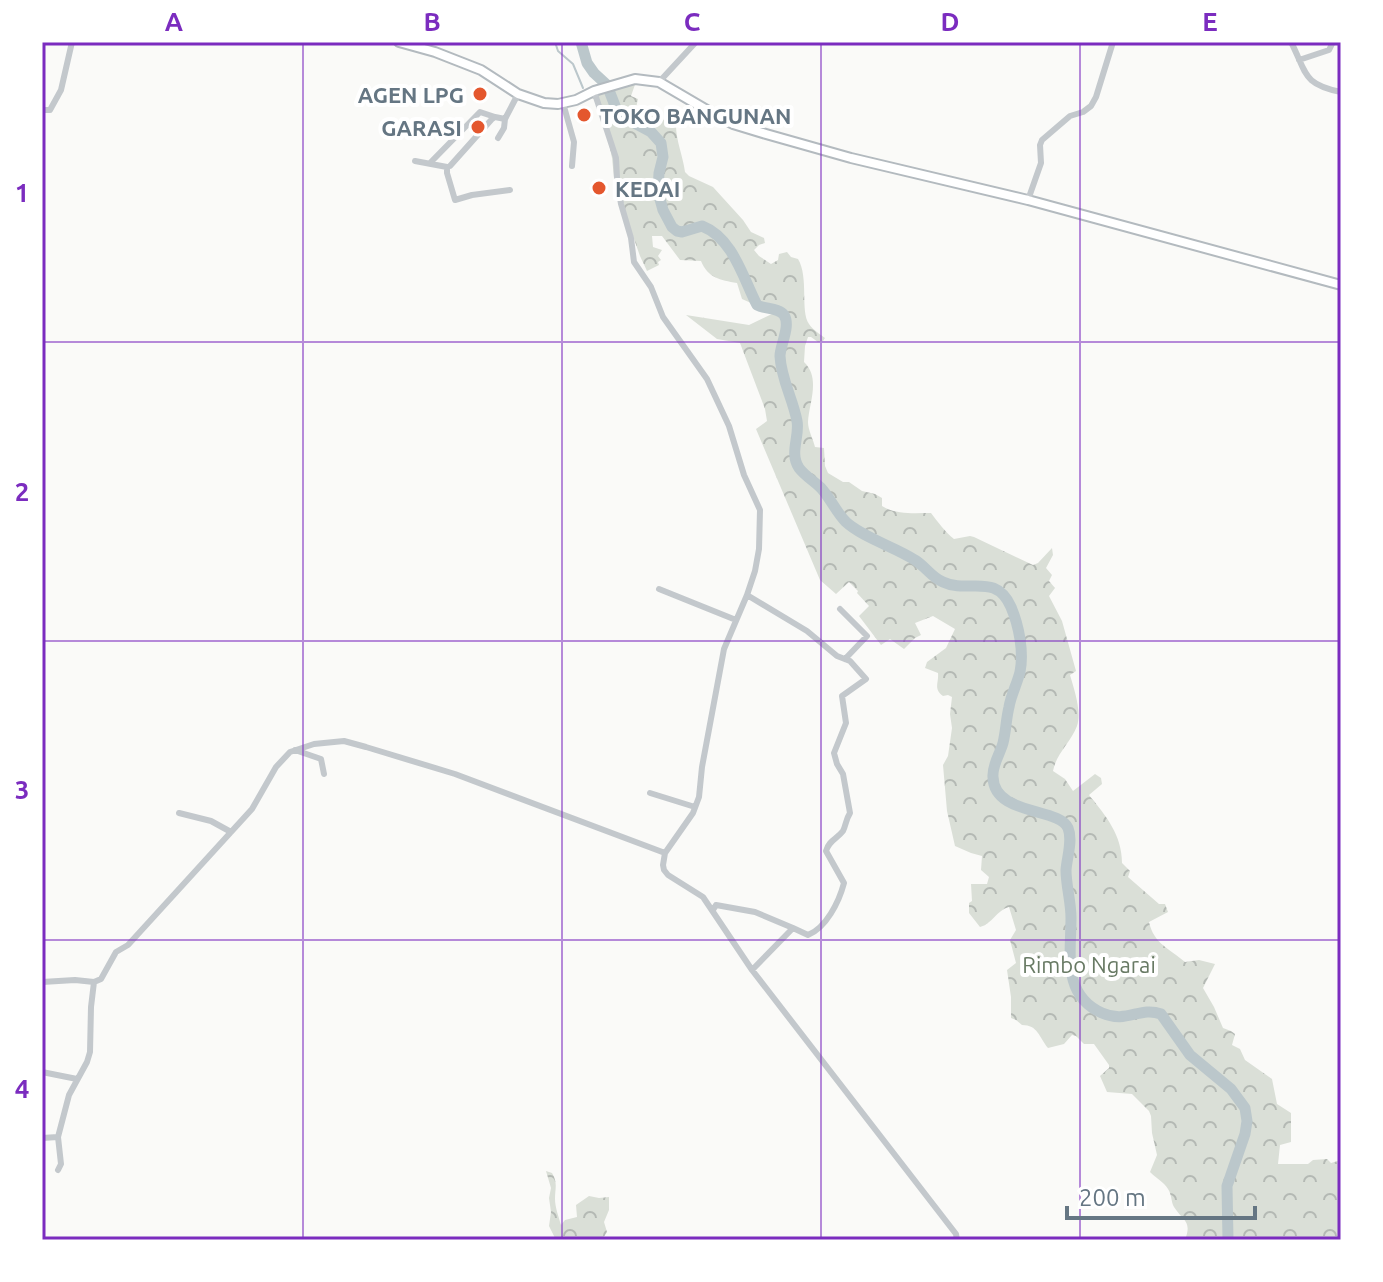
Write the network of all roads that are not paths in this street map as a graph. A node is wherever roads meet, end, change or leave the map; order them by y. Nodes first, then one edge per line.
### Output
1 (72, 42) edge
2 (399, 42) edge
3 (696, 42) edge
4 (1113, 42) edge
5 (1291, 42) edge
6 (1333, 42) edge
7 (1299, 60) junction
8 (659, 82) junction
9 (594, 91) junction
10 (1341, 92) edge
11 (518, 94) junction
12 (563, 103) junction
13 (42, 110) edge
14 (495, 117) junction
15 (505, 119) junction
16 (498, 138) dead end
17 (415, 161) dead end
18 (430, 163) junction
19 (572, 166) dead end
20 (447, 167) junction
21 (510, 190) dead end
22 (1028, 200) junction
23 (1341, 285) edge
24 (659, 589) dead end
25 (747, 595) junction
26 (840, 609) dead end
27 (736, 620) junction
28 (845, 659) junction
29 (295, 750) junction
30 (324, 774) dead end
31 (650, 793) dead end
32 (695, 807) junction
33 (179, 813) dead end
34 (231, 832) junction
35 (665, 853) junction
36 (713, 910) junction
37 (793, 928) junction
38 (752, 970) junction
39 (42, 982) edge
40 (94, 982) junction
41 (42, 1072) edge
42 (77, 1079) junction
43 (58, 1137) junction
44 (42, 1138) edge
45 (58, 1170) dead end
46 (957, 1240) edge

1 - 13 street
2 - 11 main road
3 - 8 street
4 - 22 street
5 - 7 street
6 - 7 street
7 - 10 street
8 - 9 main road
8 - 22 main road
9 - 12 main road
9 - 25 street
11 - 12 main road
11 - 15 street
12 - 19 street
14 - 15 street
14 - 18 street
14 - 20 street
15 - 16 street
17 - 18 street
18 - 20 street
20 - 21 street
22 - 23 main road
24 - 27 street
25 - 27 street
25 - 28 street
26 - 28 street
27 - 32 street
28 - 37 street
29 - 30 street
29 - 34 street
29 - 35 street
31 - 32 street
32 - 35 street
33 - 34 street
34 - 40 street
35 - 36 street
36 - 37 street
36 - 38 street
37 - 38 street
38 - 46 street
39 - 40 street
40 - 42 street
41 - 42 street
42 - 43 street
43 - 44 street
43 - 45 street

